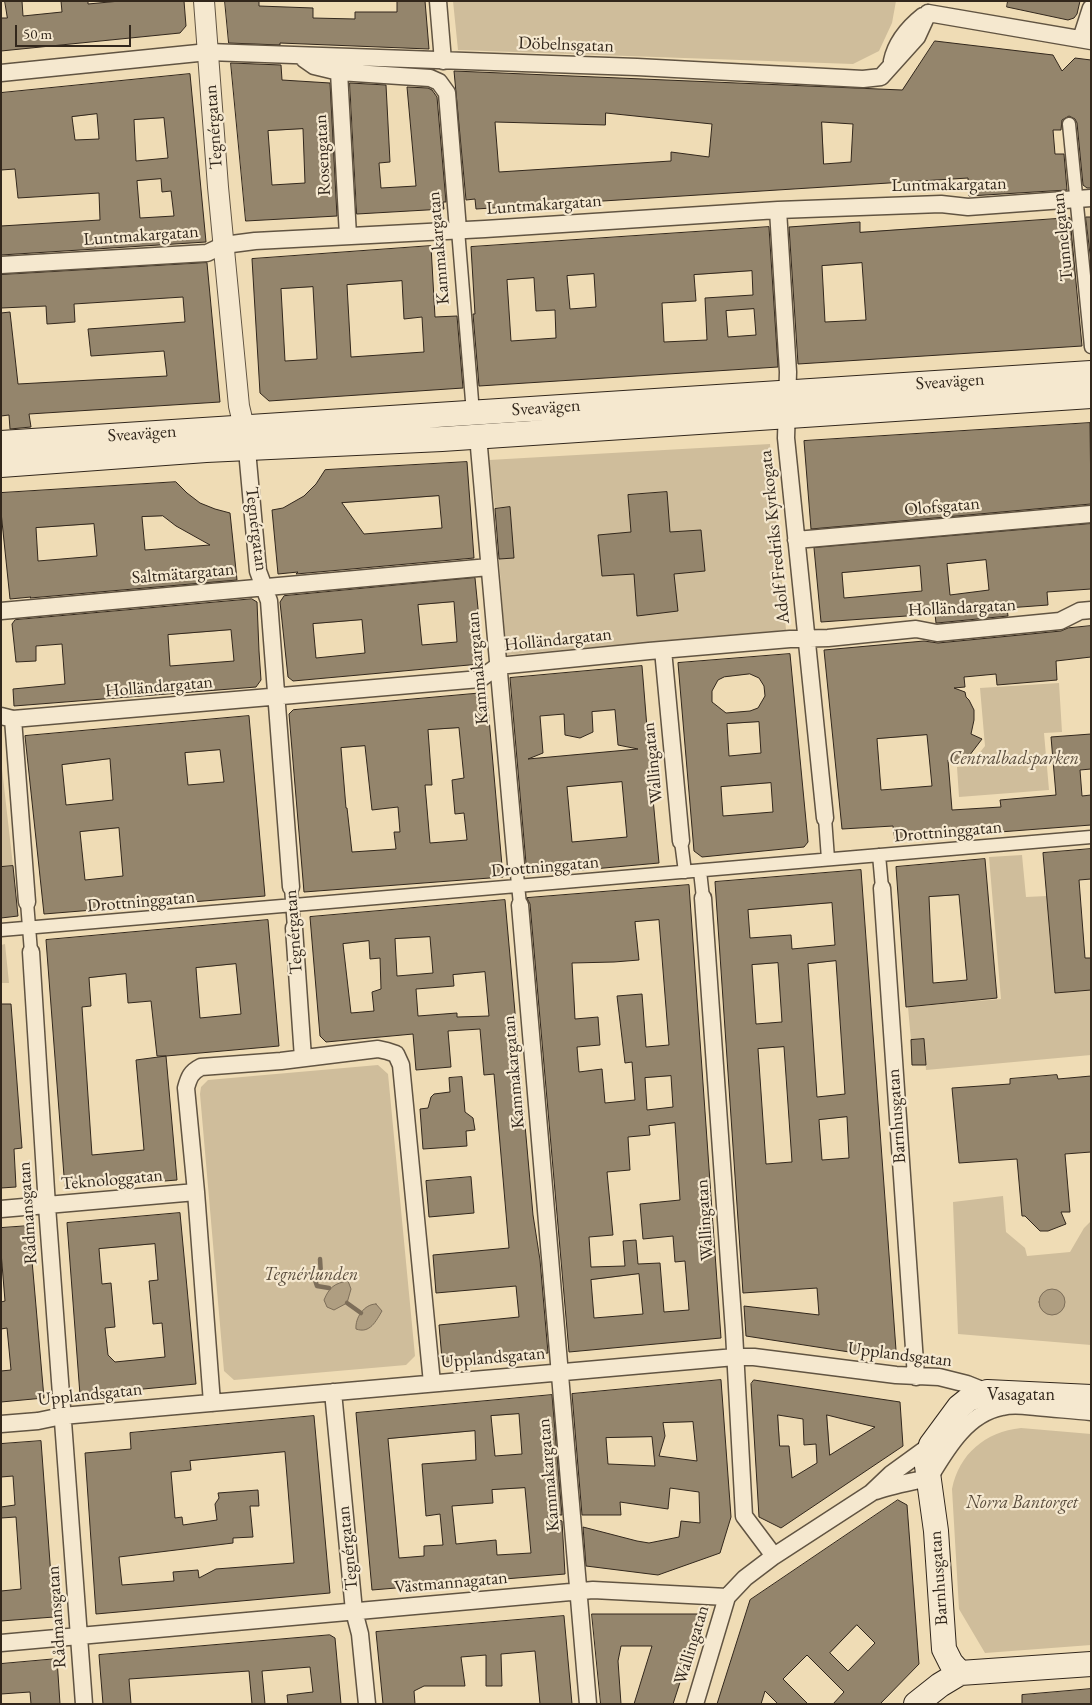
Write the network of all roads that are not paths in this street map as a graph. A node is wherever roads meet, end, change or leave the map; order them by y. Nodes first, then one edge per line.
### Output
1 (204, 1) edge
2 (438, 1) edge
3 (1091, 8) edge
4 (1086, 40) edge
5 (208, 52) junction
6 (300, 56) junction
7 (443, 61) junction
8 (339, 72) junction
9 (1, 73) edge
10 (439, 82) joint
11 (1069, 124) dead end
12 (1084, 198) edge
13 (778, 210) junction
14 (458, 230) junction
15 (348, 236) junction
16 (224, 245) junction
17 (1, 265) edge
18 (1091, 347) edge
19 (1091, 373) edge
20 (1091, 396) edge
21 (787, 404) junction
22 (473, 413) junction
23 (478, 436) junction
24 (246, 438) junction
25 (1, 443) edge
26 (1, 465) edge
27 (1091, 514) edge
28 (796, 540) junction
29 (489, 567) junction
30 (265, 587) junction
31 (1091, 610) edge
32 (1, 611) edge
33 (806, 639) junction
34 (663, 650) junction
35 (498, 666) junction
36 (276, 696) junction
37 (7, 718) edge
38 (825, 818) joint
39 (1091, 837) edge
40 (682, 841) joint
41 (880, 855) junction
42 (828, 859) junction
43 (516, 864) joint
44 (700, 871) junction
45 (685, 872) junction
46 (291, 887) joint
47 (518, 887) junction
48 (882, 888) joint
49 (703, 898) joint
50 (27, 902) joint
51 (520, 905) joint
52 (293, 906) junction
53 (294, 928) joint
54 (29, 929) junction
55 (1, 930) edge
56 (31, 952) joint
57 (303, 1058) junction
58 (196, 1192) junction
59 (47, 1206) junction
60 (1, 1209) edge
61 (735, 1357) junction
62 (560, 1373) junction
63 (916, 1377) junction
64 (432, 1383) junction
65 (333, 1392) junction
66 (986, 1392) junction
67 (1091, 1397) edge
68 (212, 1403) junction
69 (1091, 1412) edge
70 (62, 1416) junction
71 (1, 1424) edge
72 (931, 1445) junction
73 (928, 1478) junction
74 (871, 1493) junction
75 (774, 1556) junction
76 (579, 1592) junction
77 (727, 1597) junction
78 (354, 1611) junction
79 (79, 1636) junction
80 (1, 1643) edge
81 (944, 1649) junction
82 (1091, 1664) edge
83 (960, 1673) junction
84 (84, 1704) edge
85 (367, 1704) edge
86 (588, 1704) edge
87 (695, 1704) edge
88 (916, 1704) edge

1 - 5 street, Tegnérgatan
2 - 7 street
3 - 4 street
4 - 7 street, Döbelnsgatan
5 - 6 street, Döbelnsgatan
5 - 9 street, Döbelnsgatan
5 - 16 street, Tegnérgatan
6 - 7 street, Döbelnsgatan
6 - 8 street, Döbelnsgatan
8 - 10 street, Döbelnsgatan
8 - 15 street, Rosengatan
10 - 14 street, Kammakargatan
11 - 12 street, Tunnelgatan
12 - 13 street, Luntmakargatan
12 - 18 street, Tunnelgatan
13 - 14 street, Luntmakargatan
13 - 21 street, Adolf Fredriks Kyrkogata
14 - 15 street, Luntmakargatan
14 - 22 street, Kammakargatan
15 - 16 street, Luntmakargatan
16 - 17 street, Luntmakargatan
16 - 24 street, Tegnérgatan
19 - 21 main road, Sveavägen
20 - 21 main road, Sveavägen
21 - 22 main road, Sveavägen
21 - 23 main road, Sveavägen
21 - 28 street, Adolf Fredriks Kyrkogata
22 - 24 main road, Sveavägen
23 - 24 main road, Sveavägen
23 - 29 street, Kammakargatan
24 - 25 main road, Sveavägen
24 - 26 main road, Sveavägen
24 - 30 street, Tegnérgatan
27 - 28 street, Olofsgatan
28 - 33 street, Adolf Fredriks Kyrkogata
29 - 30 street, Saltmätargatan
29 - 35 street, Kammakargatan
30 - 32 street, Saltmätargatan
30 - 36 street, Tegnérgatan
31 - 33 street, Holländargatan
33 - 34 street, Holländargatan
33 - 38 street, Adolf Fredriks Kyrkogata
34 - 35 street, Holländargatan
34 - 40 street, Wallingatan
35 - 36 street, Holländargatan
35 - 43 street, Kammakargatan
36 - 37 street, Holländargatan
36 - 46 street, Tegnérgatan
37 - 50 street, Rådmansgatan
38 - 42 street, Adolf Fredriks Kyrkogata
39 - 41 street, Drottninggatan
40 - 45 street, Wallingatan
41 - 42 street, Drottninggatan
41 - 48 street, Barnhusgatan
42 - 44 street, Drottninggatan
43 - 47 street, Kammakargatan
44 - 45 street, Drottninggatan
44 - 49 street, Wallingatan
45 - 47 street, Drottninggatan
46 - 52 street, Tegnérgatan
47 - 51 street, Kammakargatan
47 - 52 street, Drottninggatan
48 - 63 street, Barnhusgatan
49 - 61 street, Wallingatan
50 - 54 street, Rådmansgatan
51 - 62 street, Kammakargatan
52 - 53 street, Tegnérgatan
52 - 54 street, Drottninggatan
53 - 57 street, Tegnérgatan
54 - 55 street, Drottninggatan
54 - 56 street, Rådmansgatan
56 - 59 street, Rådmansgatan
57 - 58 street
57 - 64 street
58 - 59 street, Teknologgatan
58 - 68 street
59 - 60 street, Teknologgatan
59 - 70 street, Rådmansgatan
61 - 62 street, Upplandsgatan
61 - 63 street, Upplandsgatan
61 - 75 street, Wallingatan
62 - 64 street, Upplandsgatan
62 - 76 street, Kammakargatan
63 - 66 street, Upplandsgatan
64 - 65 street, Upplandsgatan
65 - 68 street, Upplandsgatan
65 - 78 street, Tegnérgatan
66 - 67 main road, Vasagatan
66 - 72 main road, Vasagatan
68 - 70 street, Upplandsgatan
69 - 73 street, Vasagatan
70 - 71 street, Upplandsgatan
70 - 79 street, Rådmansgatan
72 - 73 main road, Vasagatan
72 - 74 street
73 - 74 street
73 - 81 main road, Barnhusgatan
74 - 75 street
75 - 77 street
76 - 77 street, Västmannagatan
76 - 78 street, Västmannagatan
76 - 86 street, Kammakargatan
77 - 87 street, Wallingatan
78 - 79 street, Västmannagatan
78 - 85 street, Tegnérgatan
79 - 80 street, Västmannagatan
79 - 84 street, Rådmansgatan
81 - 83 main road, Barnhusgatan
81 - 88 main road
82 - 83 main road
83 - 88 main road

